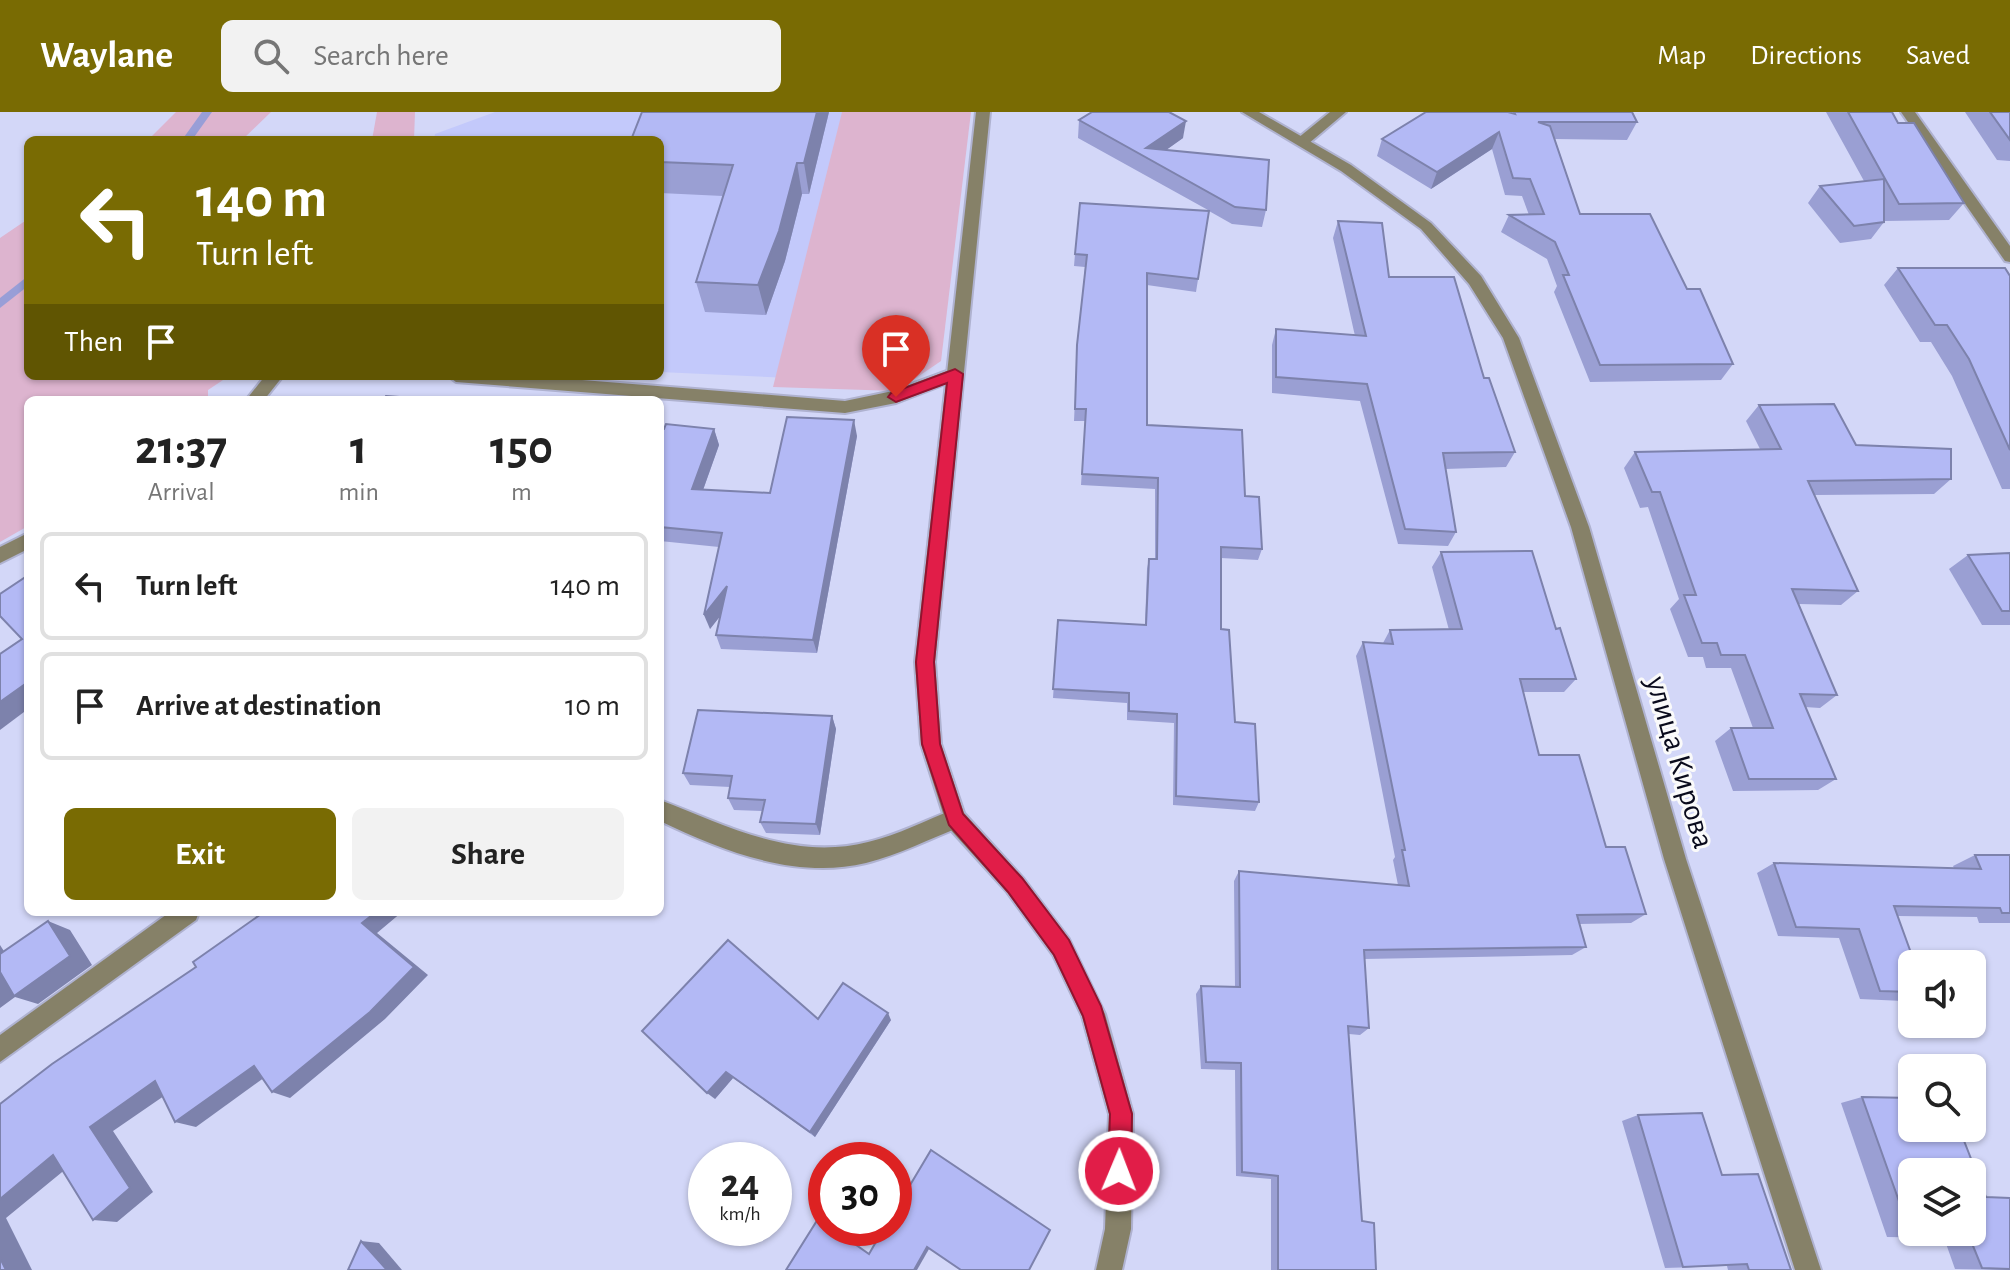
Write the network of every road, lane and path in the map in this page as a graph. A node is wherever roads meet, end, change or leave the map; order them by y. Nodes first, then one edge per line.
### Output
1 (983, 112) edge
2 (1249, 112) edge
3 (1339, 112) edge
4 (1908, 112) edge
5 (1303, 141) junction
6 (2010, 257) edge
7 (955, 374) junction
8 (272, 380) edge
9 (506, 380) edge
10 (258, 396) edge
11 (24, 542) edge
12 (0, 556) edge
13 (664, 812) edge
14 (955, 819) junction
15 (183, 916) edge
16 (0, 1050) edge
17 (1109, 1270) edge
18 (1808, 1270) edge

1 - 7 street
2 - 5 street, улица Кирова
3 - 5 street
4 - 6 street
5 - 18 street, улица Кирова
7 - 9 street
7 - 14 street
8 - 10 street
11 - 12 street
13 - 14 street
14 - 17 street
15 - 16 street

